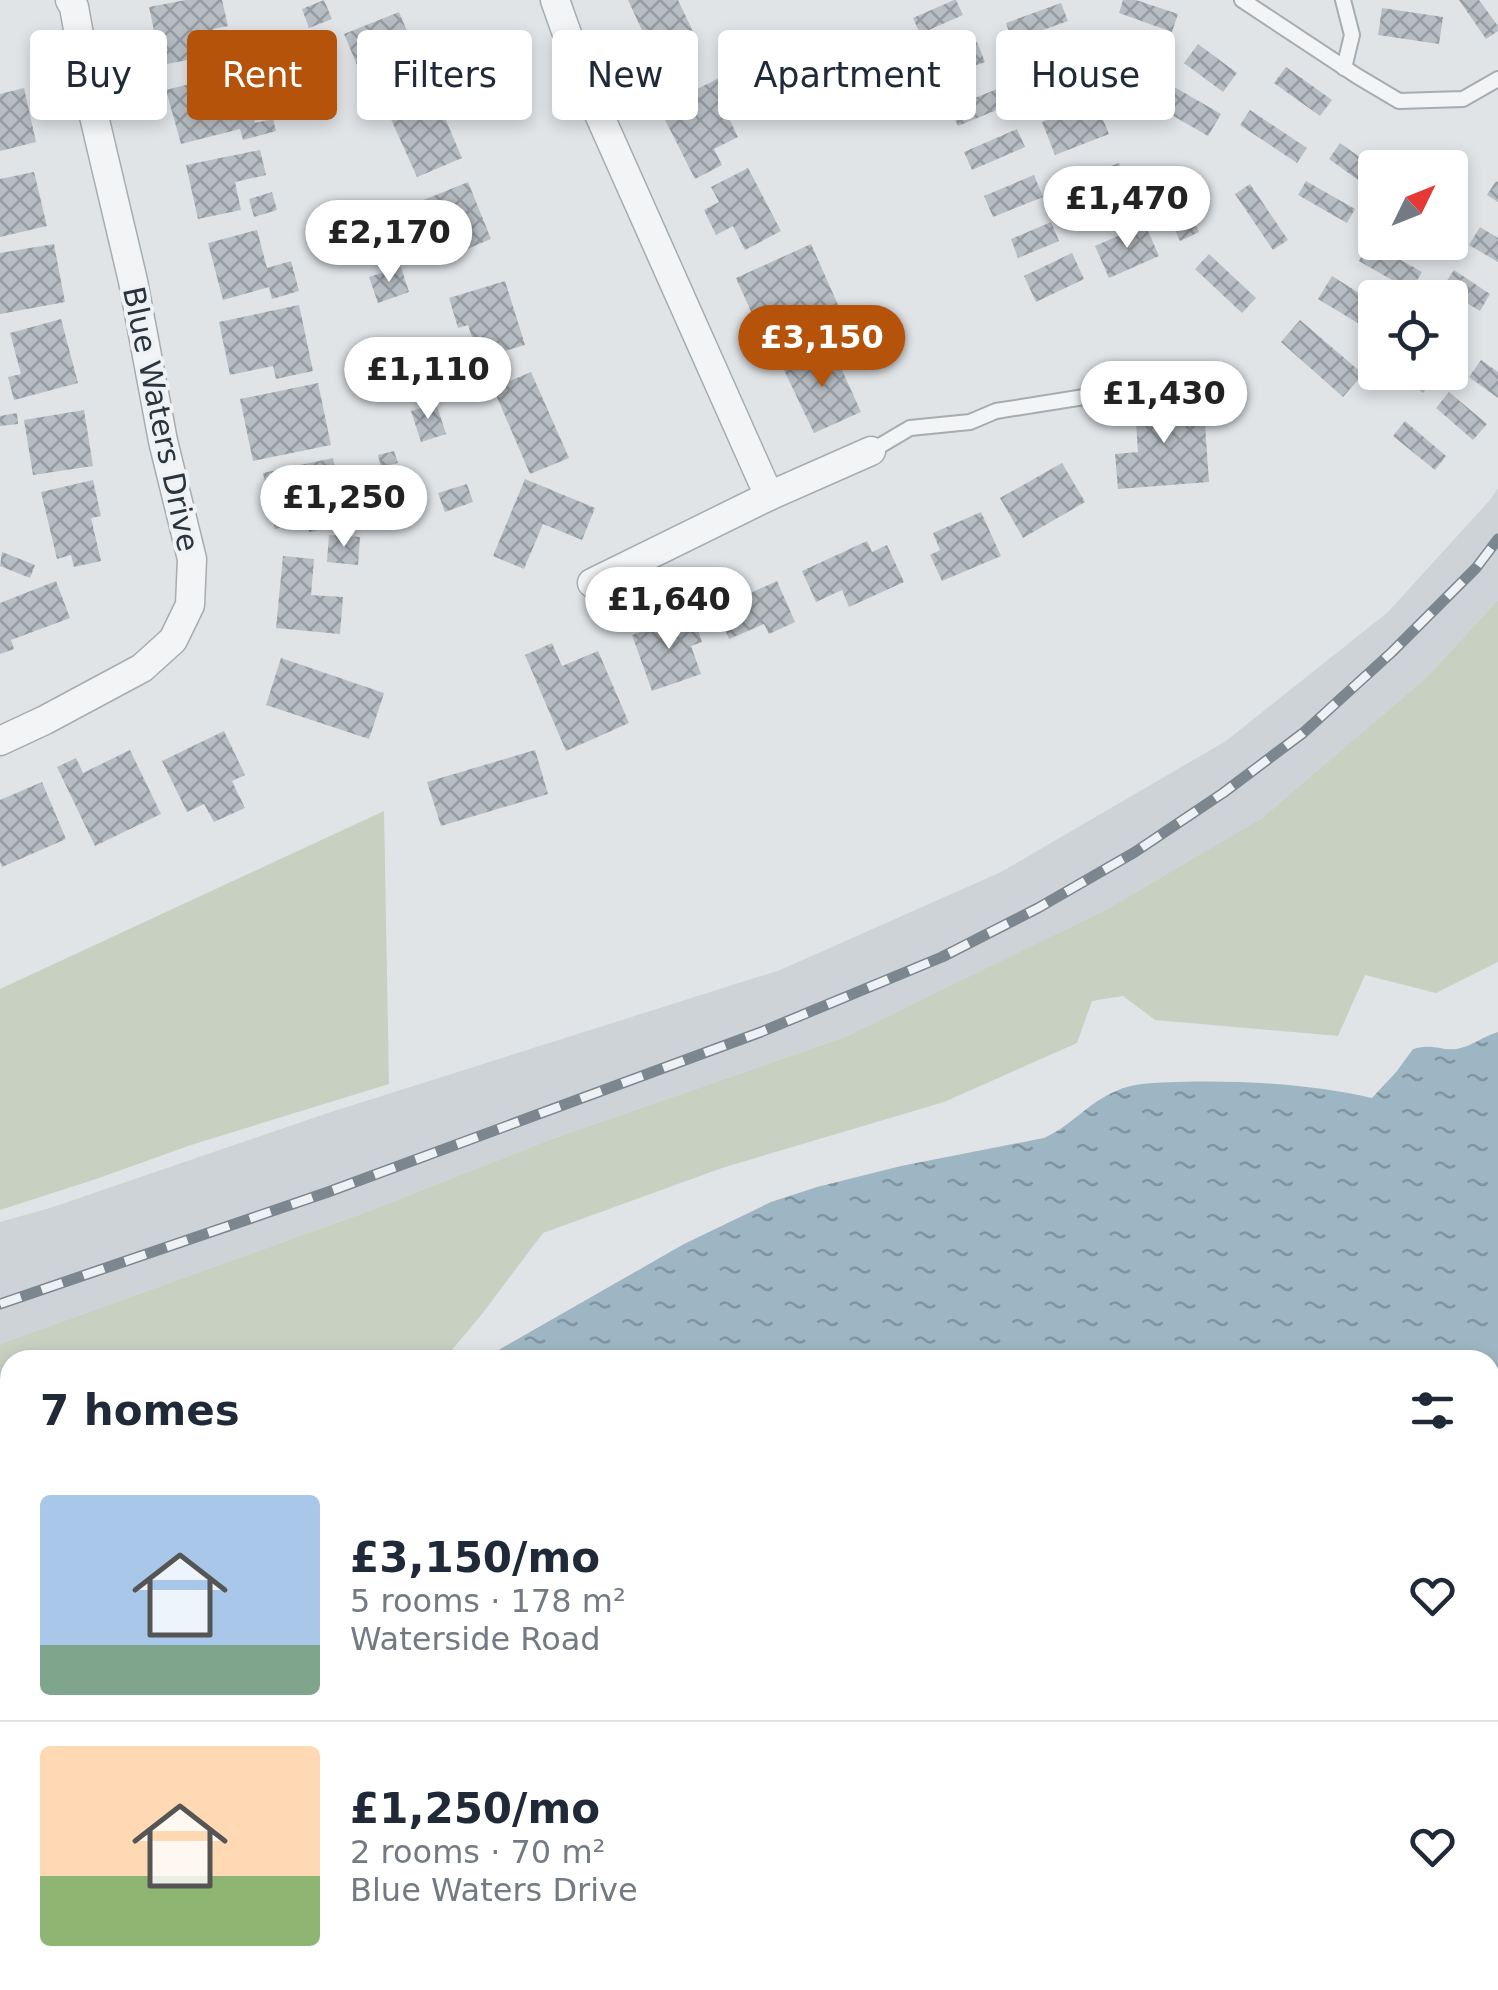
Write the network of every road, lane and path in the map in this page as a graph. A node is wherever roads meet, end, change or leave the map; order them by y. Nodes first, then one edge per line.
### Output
1 (70, 0) edge
2 (555, 0) edge
3 (1242, 0) edge
4 (1344, 0) edge
5 (1344, 68) junction
6 (1498, 79) edge
7 (1103, 394) dead end
8 (870, 452) joint
9 (769, 496) junction
10 (592, 583) dead end
11 (0, 741) edge

1 - 11 street, Blue Waters Drive
2 - 9 street
3 - 5 lane
4 - 5 lane
5 - 6 lane
7 - 8 lane
8 - 9 street
9 - 10 street

